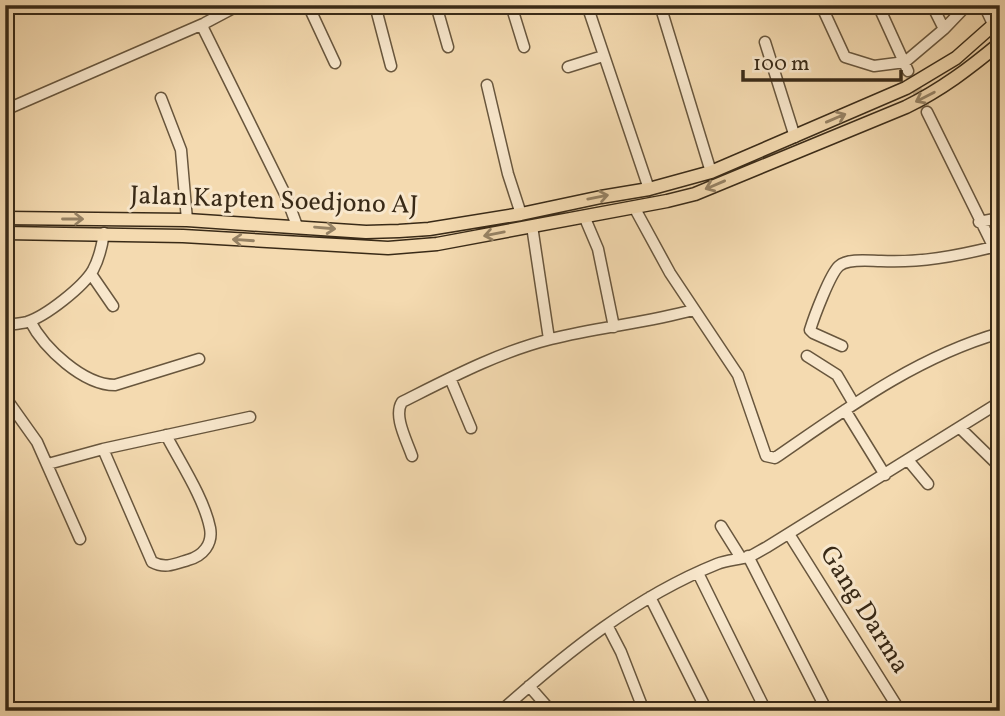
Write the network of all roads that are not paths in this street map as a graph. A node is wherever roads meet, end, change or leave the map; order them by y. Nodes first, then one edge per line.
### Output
1 (239, 5) edge
2 (308, 5) edge
3 (375, 5) edge
4 (436, 5) edge
5 (511, 5) edge
6 (587, 5) edge
7 (660, 5) edge
8 (821, 5) edge
9 (878, 5) edge
10 (932, 5) edge
11 (967, 5) edge
12 (984, 5) edge
13 (996, 22) edge
14 (204, 24) junction
15 (944, 29) junction
16 (765, 42) dead end
17 (1000, 43) edge
18 (449, 47) dead end
19 (524, 47) dead end
20 (603, 56) junction
21 (335, 63) dead end
22 (391, 66) dead end
23 (907, 66) junction
24 (568, 67) dead end
25 (488, 85) dead end
26 (161, 98) dead end
27 (5, 110) edge
28 (926, 112) tunnel mouth
29 (794, 137) junction
30 (711, 172) junction
31 (649, 189) junction
32 (559, 205) junction
33 (634, 208) junction
34 (521, 214) junction
35 (584, 216) junction
36 (5, 218) edge
37 (1000, 218) edge
38 (187, 219) junction
39 (564, 220) junction
40 (979, 222) junction
41 (297, 226) junction
42 (532, 226) junction
43 (5, 233) edge
44 (104, 233) junction
45 (993, 247) junction
46 (1000, 260) edge
47 (91, 274) junction
48 (113, 306) dead end
49 (693, 310) junction
50 (30, 321) junction
51 (5, 325) edge
52 (614, 327) junction
53 (1000, 333) edge
54 (549, 340) junction
55 (842, 346) dead end
56 (807, 356) dead end
57 (199, 359) dead end
58 (450, 378) junction
59 (5, 397) edge
60 (1000, 402) edge
61 (850, 407) junction
62 (250, 417) dead end
63 (471, 428) dead end
64 (960, 428) junction
65 (166, 435) junction
66 (103, 449) junction
67 (412, 456) dead end
68 (908, 460) junction
69 (48, 464) junction
70 (1000, 467) edge
71 (884, 475) junction
72 (928, 484) dead end
73 (721, 526) dead end
74 (789, 534) junction
75 (80, 539) dead end
76 (745, 557) junction
77 (698, 573) junction
78 (650, 597) junction
79 (607, 625) junction
80 (529, 686) junction
81 (501, 711) edge
82 (551, 711) edge
83 (644, 711) edge
84 (707, 711) edge
85 (766, 711) edge
86 (827, 711) edge
87 (900, 711) edge

1 - 14 street
2 - 21 street
3 - 22 street
4 - 18 street
5 - 19 street
6 - 20 street
7 - 30 street
8 - 23 street
9 - 23 street
10 - 15 street
11 - 15 street
12 - 13 street
29 -> 13 main road, Jalan Kapten Soedjono AJ
14 - 27 street
14 - 41 street
15 - 23 street
16 - 29 street
17 -> 33 main road, Jalan Kapten Soedjono AJ
20 - 24 street
20 - 31 street
25 - 34 street
26 - 38 street
28 - 40 street
29 - 30 main road, Jalan Kapten Soedjono AJ
30 - 31 main road, Jalan Kapten Soedjono AJ
32 -> 31 main road, Jalan Kapten Soedjono AJ
32 - 34 main road, Jalan Kapten Soedjono AJ
32 - 39 main road
33 - 35 main road, Jalan Kapten Soedjono AJ
33 - 49 street
41 -> 34 main road, Jalan Kapten Soedjono AJ
35 - 39 main road, Jalan Kapten Soedjono AJ
35 - 52 street
36 -> 38 main road, Jalan Kapten Soedjono AJ
37 - 40 street
38 - 41 main road, Jalan Kapten Soedjono AJ
39 - 42 main road, Jalan Kapten Soedjono AJ
40 - 45 street
42 -> 44 main road, Jalan Kapten Soedjono AJ
42 - 54 street
43 - 44 main road, Jalan Kapten Soedjono AJ
44 - 47 street
45 - 46 street
45 - 55 street
47 - 48 street
47 - 50 street
49 - 52 street
49 - 61 street
50 - 51 street
50 - 57 street
52 - 54 street
53 - 61 street
54 - 58 street
56 - 61 street
58 - 63 street
58 - 67 street
59 - 69 street
60 - 64 street
61 - 71 street
62 - 65 street
64 - 68 street
64 - 70 street
65 - 66 street
65 - 66 street
66 - 69 street
68 - 71 street
68 - 72 street
69 - 75 street
71 - 74 street
73 - 76 street
74 - 76 street
74 - 87 street, Gang Darma
76 - 77 street
76 - 86 street
77 - 78 street
77 - 85 street
78 - 79 street
78 - 84 street
79 - 80 street
79 - 83 street
80 - 81 street
80 - 82 street

